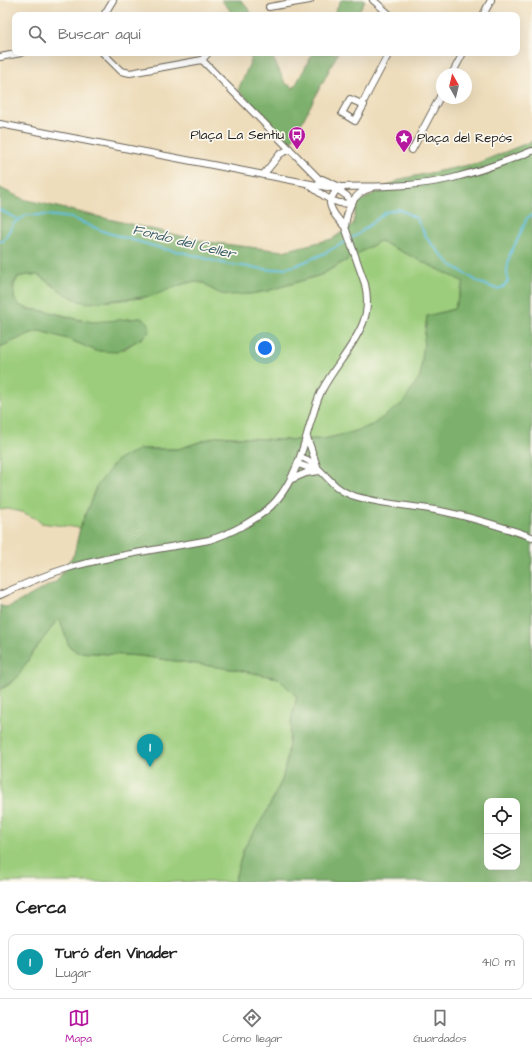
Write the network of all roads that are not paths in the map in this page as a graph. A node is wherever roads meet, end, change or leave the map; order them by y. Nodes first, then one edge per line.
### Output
1 (112, 0) edge
2 (310, 0) edge
3 (373, 0) edge
4 (491, 0) edge
5 (269, 7) dead end
6 (106, 12) edge
7 (387, 12) edge
8 (485, 12) edge
9 (12, 55) edge
10 (106, 56) edge
11 (205, 56) edge
12 (387, 56) edge
13 (461, 56) edge
14 (0, 57) edge
15 (202, 60) junction
16 (455, 68) edge
17 (362, 104) dead end
18 (436, 104) edge
19 (0, 124) edge
20 (278, 138) junction
21 (290, 149) junction
22 (412, 150) dead end
23 (532, 151) edge
24 (280, 154) junction
25 (263, 175) junction
26 (319, 178) junction
27 (308, 184) junction
28 (376, 186) junction
29 (328, 188) junction
30 (339, 188) junction
31 (330, 200) junction
32 (350, 203) junction
33 (346, 230) junction
34 (307, 437) junction
35 (300, 457) junction
36 (298, 464) junction
37 (320, 471) junction
38 (292, 479) junction
39 (532, 537) edge
40 (0, 596) edge

1 - 6 street
2 - 5 street
3 - 7 street
4 - 8 street
9 - 14 street
10 - 15 street
11 - 15 street
12 - 17 street
13 - 16 street
15 - 20 street
18 - 22 street
19 - 25 street
20 - 21 street
20 - 24 street
21 - 24 street
21 - 26 street
23 - 28 street
24 - 25 street
25 - 27 street
26 - 29 street
26 - 30 street
27 - 29 street
27 - 31 street
28 - 30 street
28 - 32 street
29 - 30 street
30 - 31 street
30 - 32 street
31 - 32 street
31 - 33 street
32 - 33 street
33 - 34 street
34 - 35 street
34 - 37 street
35 - 36 street
35 - 37 street
36 - 37 street
36 - 38 street
37 - 38 street
37 - 39 street
38 - 40 street

